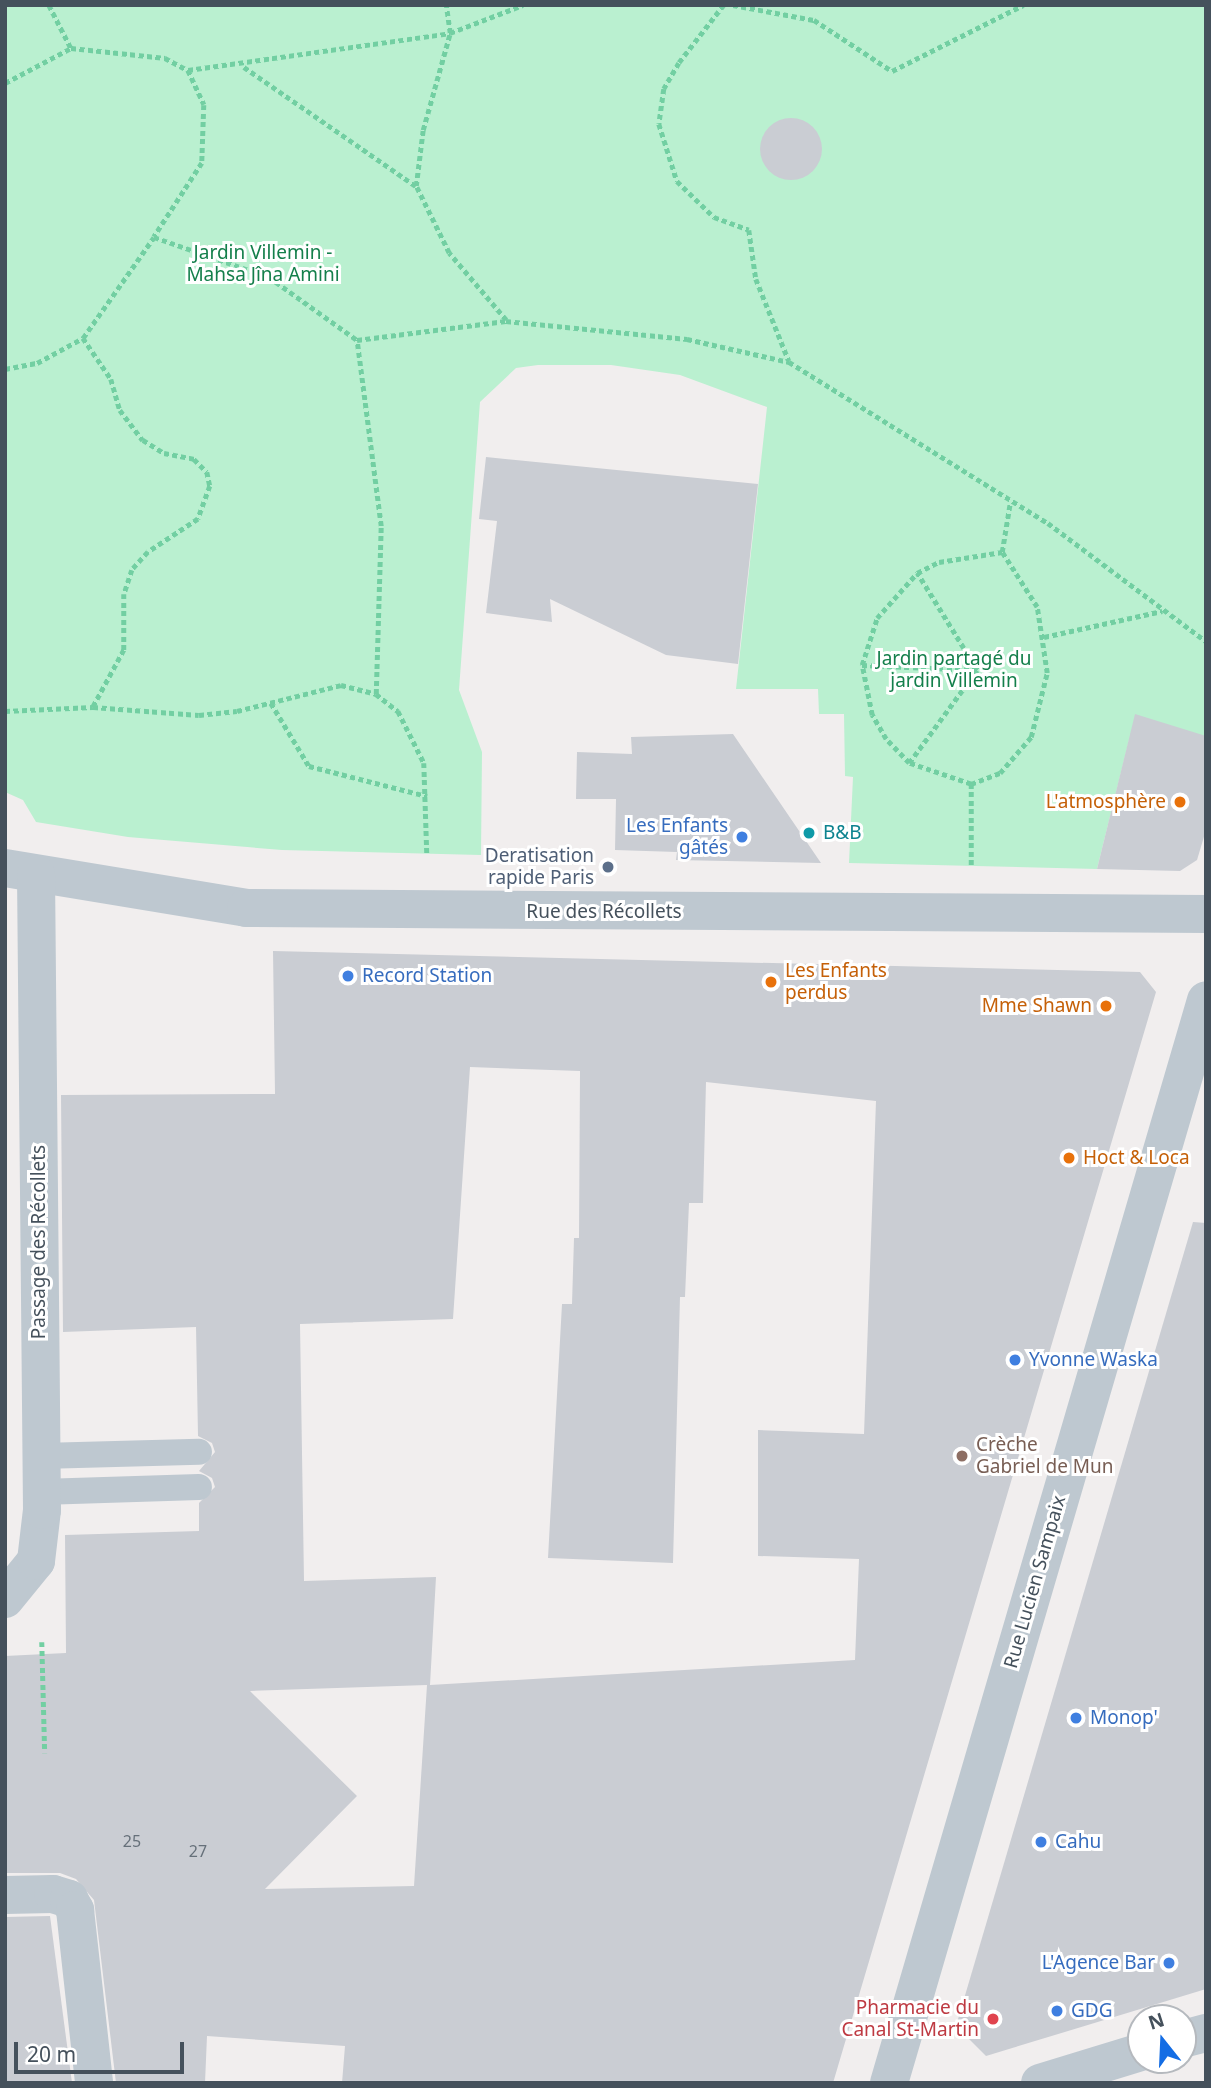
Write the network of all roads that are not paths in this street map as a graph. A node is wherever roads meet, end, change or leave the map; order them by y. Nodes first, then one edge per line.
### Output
1 (21, 871) edge
2 (1206, 914) edge
3 (1206, 1000) edge
4 (198, 1452) dead end
5 (41, 1474) junction
6 (199, 1487) dead end
7 (5, 1599) edge
8 (5, 1895) edge
9 (1127, 2056) edge
10 (94, 2083) edge
11 (888, 2083) edge
12 (1040, 2083) edge

1 - 2 street, Rue des Récollets
1 - 5 street, Passage des Récollets
3 - 11 street, Rue Lucien Sampaix
4 - 5 lane
5 - 6 lane
5 - 7 street, Passage des Récollets
8 - 10 street
9 - 12 street

